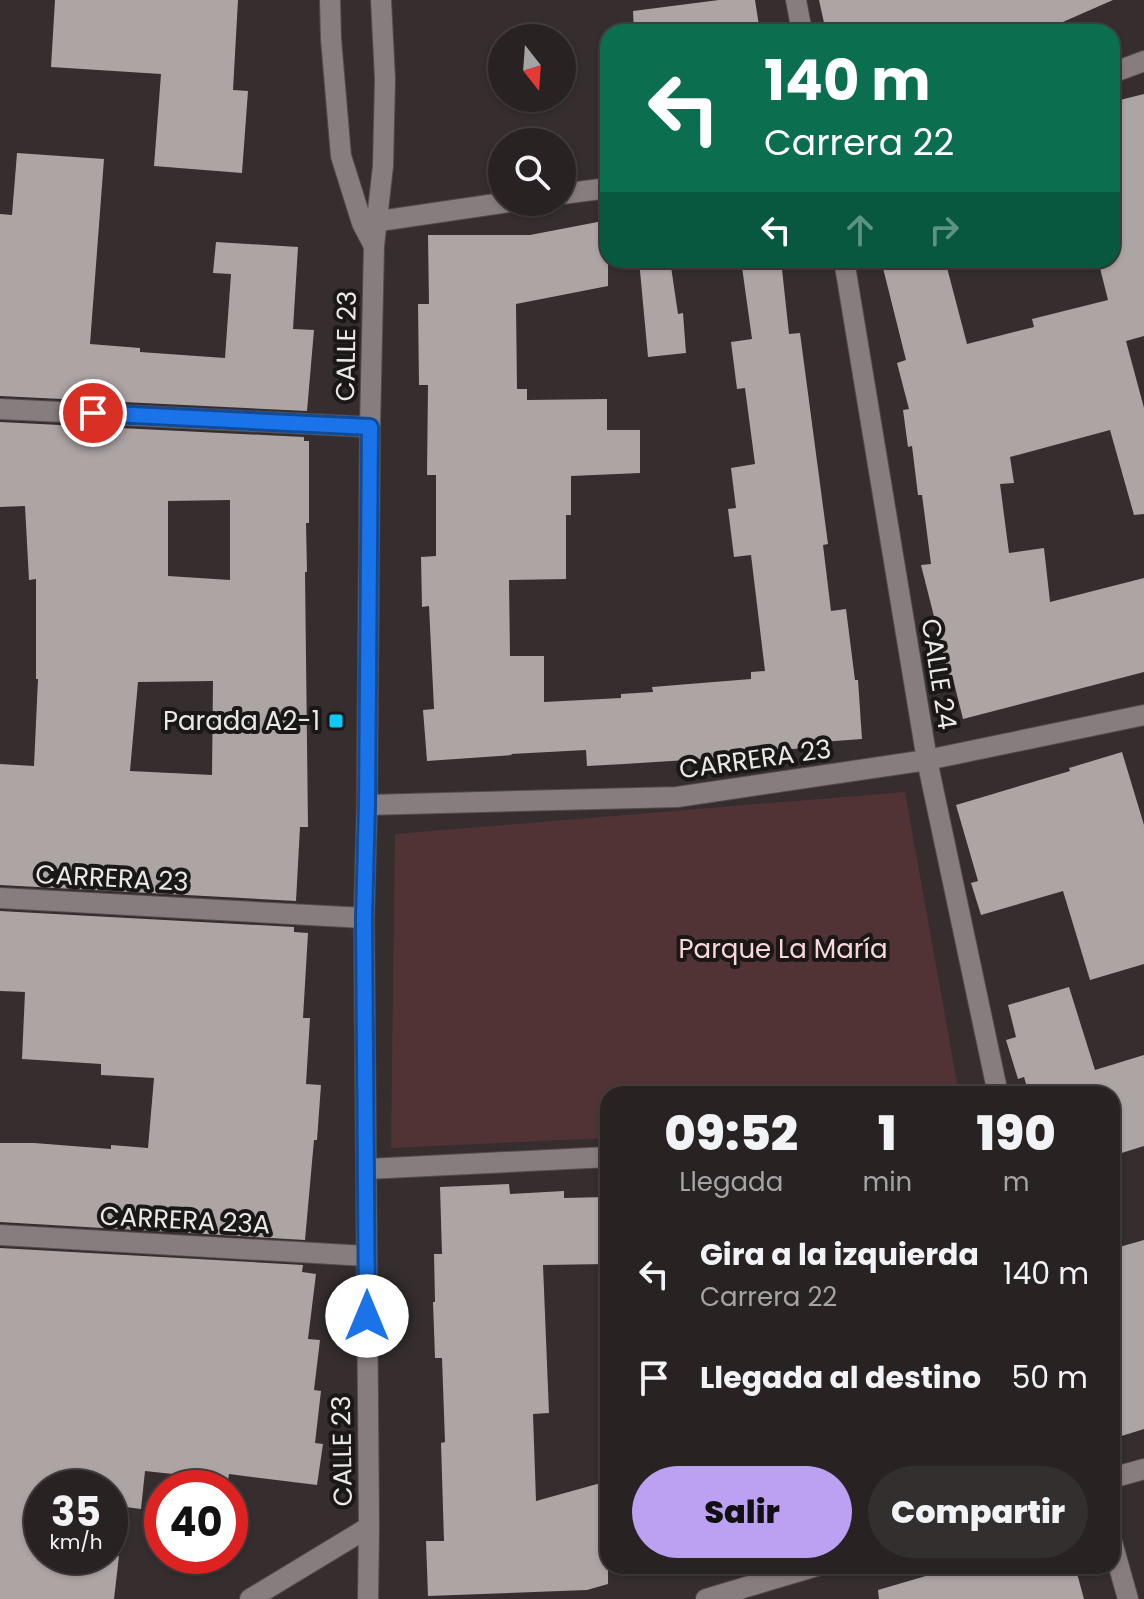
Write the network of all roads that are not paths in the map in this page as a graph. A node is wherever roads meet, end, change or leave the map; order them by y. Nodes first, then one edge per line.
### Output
1 (330, 0) edge
2 (381, 0) edge
3 (796, 0) edge
4 (800, 24) edge
5 (1144, 61) edge
6 (1120, 70) edge
7 (600, 189) edge
8 (576, 192) edge
9 (488, 205) edge
10 (370, 222) junction
11 (845, 268) edge
12 (0, 409) edge
13 (370, 427) junction
14 (1144, 715) edge
15 (927, 760) junction
16 (367, 805) junction
17 (0, 898) edge
18 (364, 918) junction
19 (996, 1086) edge
20 (600, 1157) edge
21 (367, 1169) junction
22 (0, 1235) edge
23 (366, 1256) junction
24 (1144, 1469) edge
25 (1120, 1476) edge
26 (369, 1527) junction
27 (1120, 1570) edge
28 (790, 1574) edge
29 (250, 1599) edge
30 (368, 1599) edge
31 (706, 1599) edge
32 (1128, 1599) edge

1 - 10 street, CALLE 23
2 - 10 street
3 - 4 street
5 - 6 street
7 - 8 street
9 - 10 street
10 - 13 street, CALLE 23
11 - 15 street, CALLE 24
12 - 13 street
13 - 16 street, CALLE 23
14 - 15 street, CARRERA 23
15 - 16 street, CARRERA 23
15 - 19 street, CALLE 24
16 - 18 street, CALLE 23
17 - 18 street, CARRERA 23
18 - 21 street, CALLE 23
20 - 21 street
21 - 23 street, CALLE 23
22 - 23 street, CARRERA 23A
23 - 26 street, CALLE 23
24 - 25 street
26 - 29 street
26 - 30 street, CALLE 23
27 - 32 street
28 - 31 street

